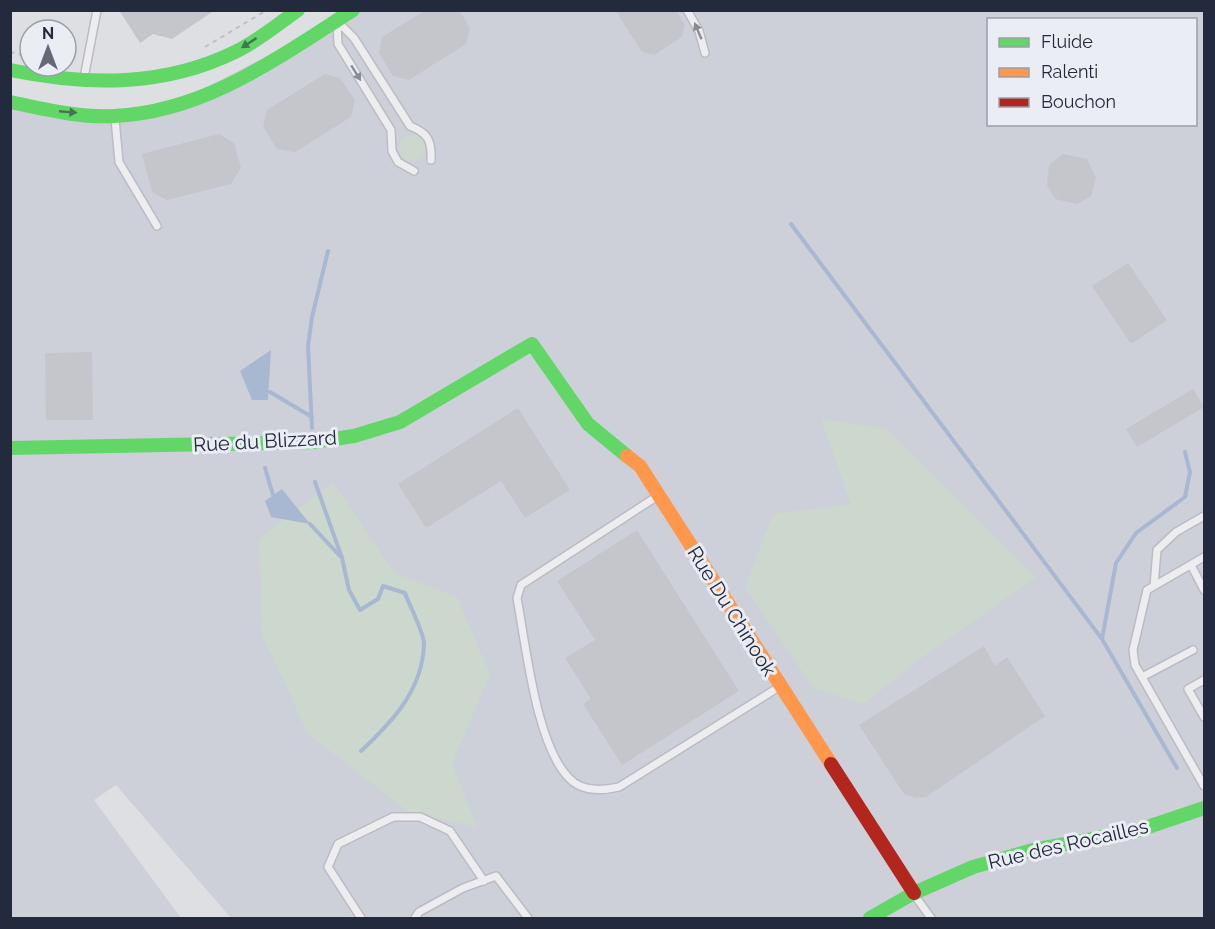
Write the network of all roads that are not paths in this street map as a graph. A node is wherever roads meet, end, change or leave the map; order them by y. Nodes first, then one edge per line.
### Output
1 (97, 10) edge
2 (298, 10) edge
3 (352, 10) edge
4 (687, 10) edge
5 (333, 15) edge
6 (705, 53) dead end
7 (10, 70) edge
8 (83, 84) junction
9 (10, 102) edge
10 (114, 117) junction
11 (431, 160) dead end
12 (414, 171) dead end
13 (157, 226) dead end
14 (532, 344) joint
15 (10, 448) edge
16 (658, 495) junction
17 (1204, 516) edge
18 (1204, 557) edge
19 (1191, 565) junction
20 (1154, 586) junction
21 (1204, 590) edge
22 (1193, 650) dead end
23 (1142, 677) junction
24 (1204, 680) edge
25 (780, 686) junction
26 (1204, 717) edge
27 (1204, 786) edge
28 (1204, 808) edge
29 (484, 881) junction
30 (914, 893) junction
31 (886, 915) edge
32 (361, 918) edge
33 (415, 918) edge
34 (528, 918) edge
35 (870, 918) edge
36 (931, 918) edge

1 - 8 lane
2 -> 8 street
3 - 5 street
6 -> 4 lane
5 - 10 street
5 - 11 lane
5 -> 12 lane
7 - 8 street
9 -> 10 street
10 - 13 lane
14 - 15 street, Rue du Blizzard
14 - 16 street, Rue Du Chinook
16 - 25 street, Rue Du Chinook
16 - 25 lane
17 - 20 lane
18 - 19 lane
19 - 20 lane
19 - 21 lane
20 - 23 lane
22 - 23 lane
23 - 27 lane
24 - 26 lane
25 - 30 street, Rue Du Chinook
28 - 30 street, Rue des Rocailles
29 - 32 lane
29 - 33 lane
29 - 34 lane
30 - 31 street, Rue des Rocailles
30 - 36 lane
31 - 35 street, Rue des Rocailles

